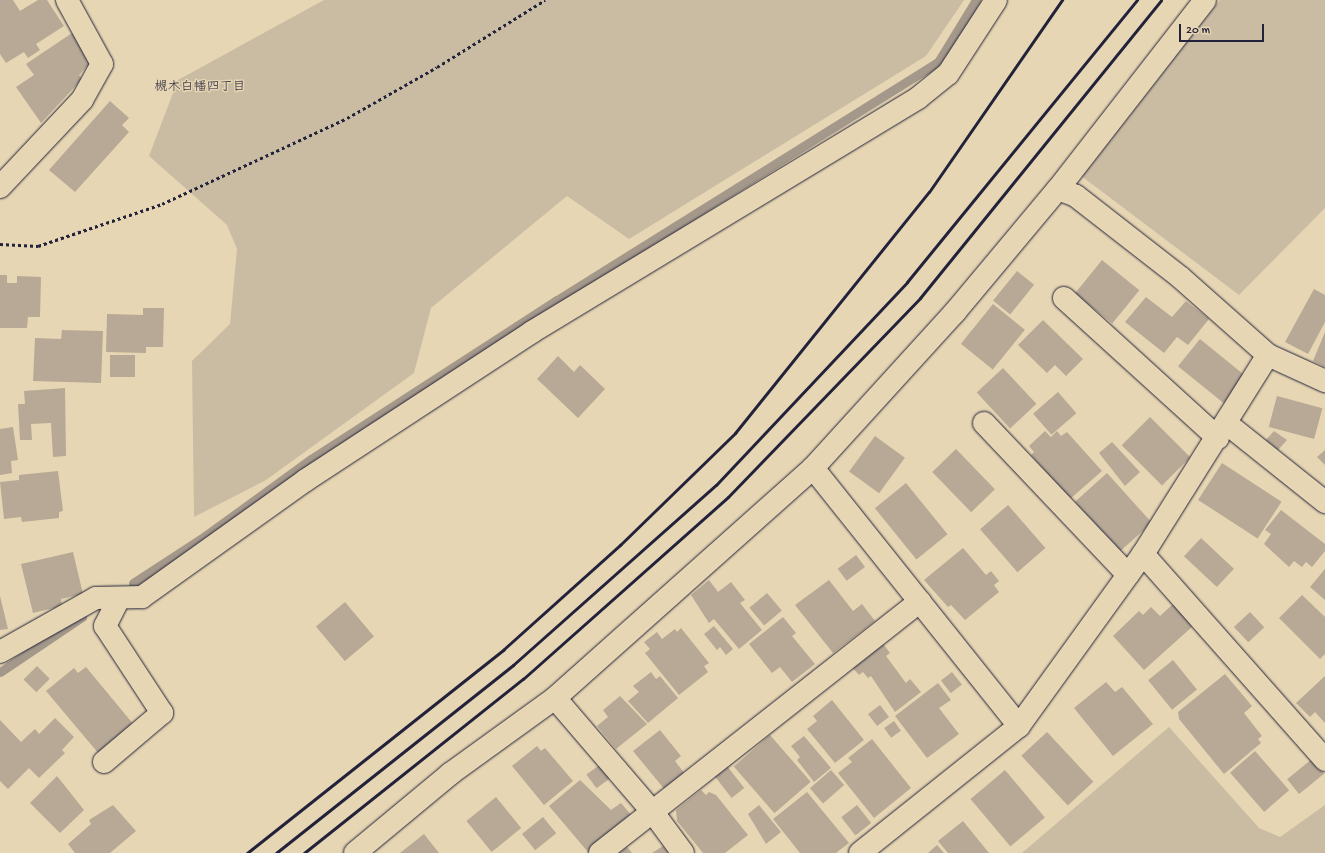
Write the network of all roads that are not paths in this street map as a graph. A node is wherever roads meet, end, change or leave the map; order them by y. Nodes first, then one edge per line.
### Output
1 (67, 0) edge
2 (996, 0) edge
3 (1205, 0) edge
4 (0, 186) edge
5 (1058, 188) junction
6 (1064, 298) dead end
7 (1268, 356) junction
8 (1325, 381) edge
9 (984, 423) dead end
10 (1222, 430) junction
11 (812, 468) junction
12 (1325, 502) edge
13 (1143, 554) junction
14 (1128, 575) junction
15 (119, 598) junction
16 (920, 601) junction
17 (0, 652) edge
18 (555, 698) junction
19 (1019, 726) junction
20 (1325, 760) edge
21 (104, 762) dead end
22 (652, 811) junction
23 (355, 853) edge
24 (600, 853) edge
25 (683, 853) edge
26 (860, 853) edge

1 - 4 street
2 - 15 street
3 - 5 street
5 - 7 street
5 - 11 street
6 - 10 street
7 - 8 street
7 - 10 street
9 - 14 street
10 - 12 street
10 - 13 street
11 - 16 street
11 - 18 street
13 - 14 street
13 - 20 street
14 - 19 street
15 - 17 street
15 - 21 street
16 - 19 street
16 - 22 street
18 - 22 street
18 - 23 street
19 - 26 street
22 - 24 street
22 - 25 street

